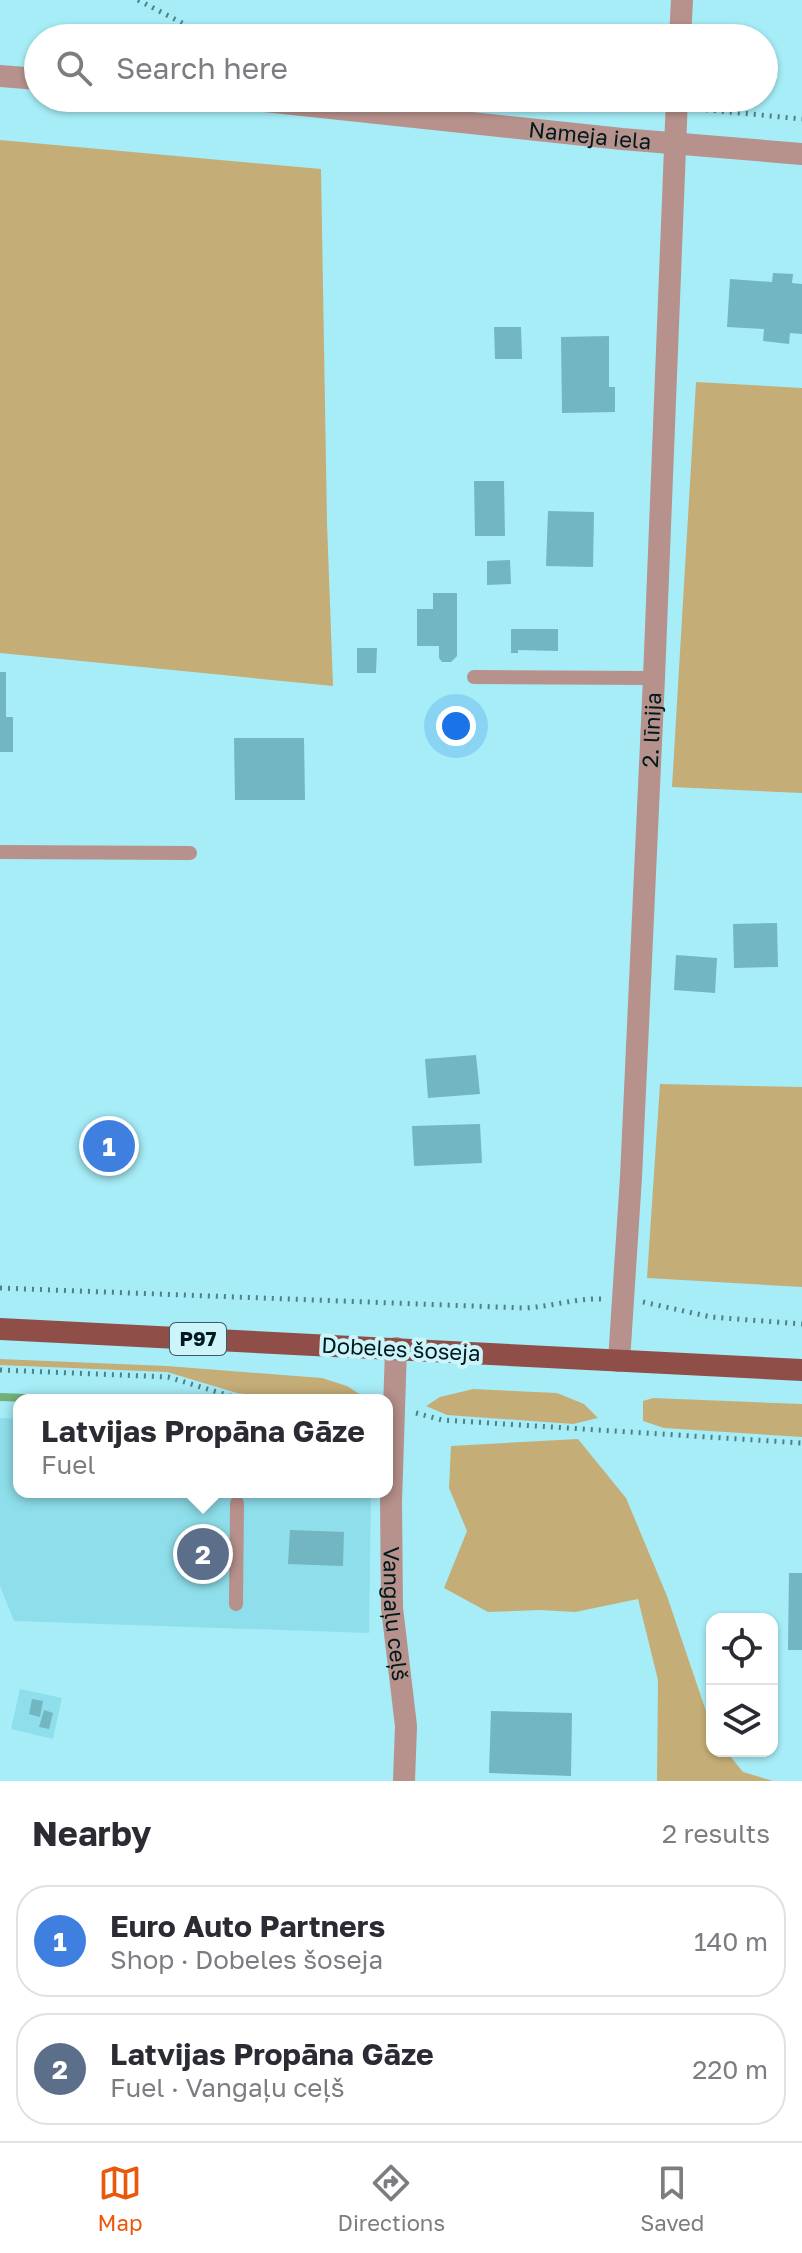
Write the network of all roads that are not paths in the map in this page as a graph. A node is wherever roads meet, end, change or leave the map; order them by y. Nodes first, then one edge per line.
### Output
1 (682, 0) edge
2 (681, 24) edge
3 (0, 76) edge
4 (24, 78) edge
5 (373, 112) edge
6 (677, 112) edge
7 (676, 143) junction
8 (802, 154) edge
9 (474, 677) dead end
10 (654, 678) junction
11 (0, 852) edge
12 (190, 853) dead end
13 (0, 1329) edge
14 (396, 1348) junction
15 (619, 1361) junction
16 (802, 1370) edge
17 (393, 1412) edge
18 (393, 1498) edge
19 (237, 1503) dead end
20 (236, 1604) dead end
21 (404, 1781) edge

1 - 2 street
3 - 4 street
5 - 7 street, Nameja iela
6 - 7 street, 2. līnija
7 - 8 street, Nameja iela
7 - 10 street, 2. līnija
9 - 10 lane
10 - 15 street, 2. līnija
11 - 12 lane
13 - 14 main road, Dobeles šoseja / P97
14 - 15 main road, Dobeles šoseja / P97
14 - 17 street, Vangaļu ceļš
15 - 16 main road, Dobeles šoseja / P97
18 - 21 street, Vangaļu ceļš
19 - 20 lane

